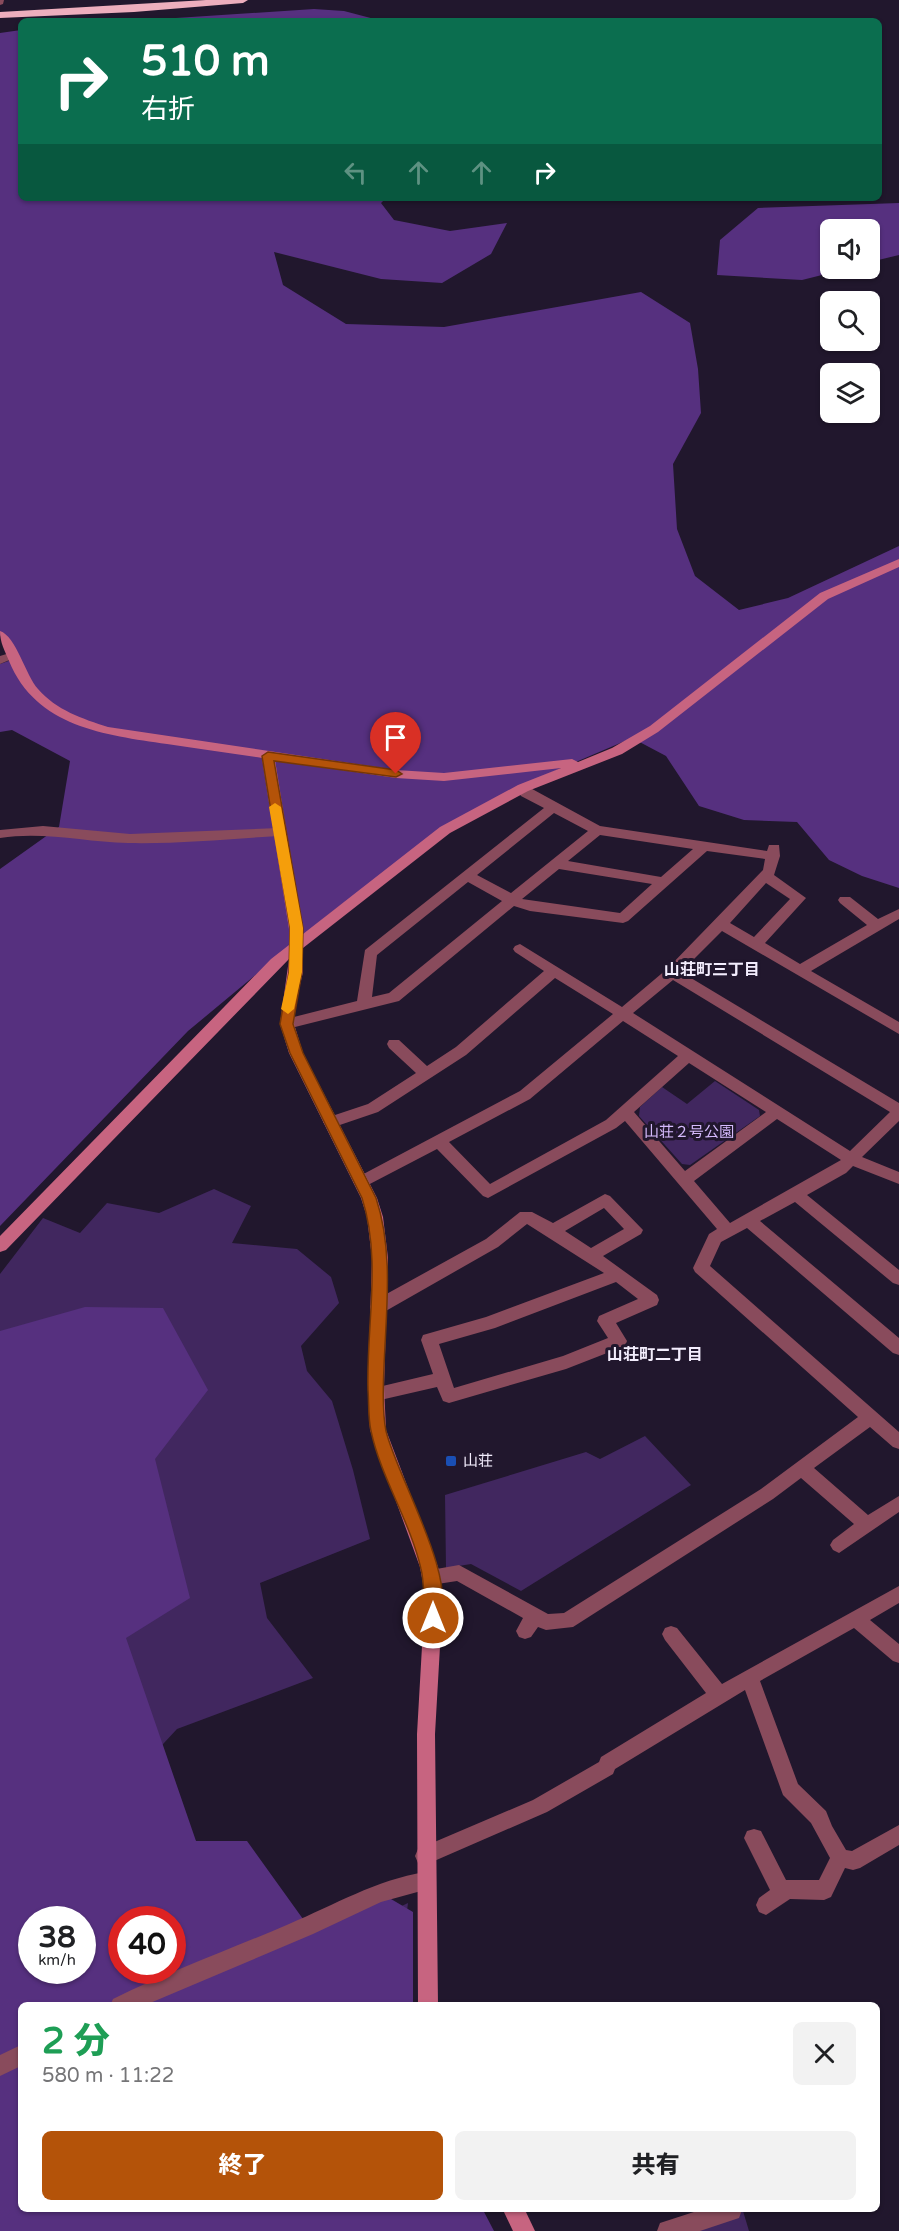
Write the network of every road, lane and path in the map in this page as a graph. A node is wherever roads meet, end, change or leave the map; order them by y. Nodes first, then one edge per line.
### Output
1 (184, 0) edge
2 (243, 0) edge
3 (0, 9) edge
4 (0, 15) edge
5 (899, 563) edge
6 (0, 635) edge
7 (13, 656) junction
8 (0, 660) edge
9 (268, 756) junction
10 (586, 762) junction
11 (523, 788) junction
12 (553, 807) junction
13 (597, 830) junction
14 (279, 832) junction
15 (0, 834) edge
16 (704, 846) junction
17 (556, 864) junction
18 (467, 875) junction
19 (765, 876) junction
20 (666, 882) junction
21 (512, 900) junction
22 (845, 900) dead end
23 (898, 913) edge
24 (721, 924) junction
25 (878, 926) junction
26 (297, 944) junction
27 (756, 944) junction
28 (520, 949) dead end
29 (801, 970) junction
30 (553, 971) junction
31 (672, 973) junction
32 (364, 1005) junction
33 (621, 1015) junction
34 (287, 1024) junction
35 (899, 1029) edge
36 (394, 1044) dead end
37 (687, 1056) junction
38 (426, 1073) junction
39 (625, 1111) junction
40 (899, 1111) edge
41 (777, 1112) junction
42 (331, 1122) junction
43 (440, 1142) junction
44 (853, 1160) junction
45 (899, 1178) edge
46 (684, 1180) junction
47 (361, 1182) junction
48 (796, 1194) junction
49 (749, 1220) junction
50 (554, 1230) junction
51 (728, 1231) junction
52 (0, 1246) edge
53 (590, 1256) junction
54 (617, 1275) junction
55 (899, 1278) edge
56 (378, 1307) junction
57 (899, 1348) edge
58 (443, 1379) junction
59 (376, 1394) junction
60 (870, 1417) junction
61 (899, 1442) edge
62 (802, 1468) junction
63 (899, 1503) edge
64 (867, 1525) junction
65 (839, 1545) dead end
66 (431, 1577) junction
67 (899, 1594) edge
68 (856, 1619) junction
69 (671, 1634) dead end
70 (899, 1655) edge
71 (750, 1680) junction
72 (719, 1695) junction
73 (899, 1834) edge
74 (754, 1839) dead end
75 (425, 1856) junction
76 (840, 1857) junction
77 (426, 1881) junction
78 (782, 1893) junction
79 (766, 1905) dead end
80 (129, 2002) edge
81 (428, 2002) edge
82 (18, 2057) edge
83 (0, 2066) edge
84 (515, 2212) edge
85 (725, 2212) edge
86 (524, 2231) edge
87 (668, 2231) edge

1 - 3 highway
2 - 4 highway
5 - 10 street
6 - 7 street
7 - 8 street
7 - 9 street
9 - 10 street
9 - 14 street
10 - 11 street
11 - 12 street
11 - 26 street
12 - 13 street
12 - 18 street
13 - 16 street
13 - 17 street
14 - 15 street
14 - 26 street
16 - 19 street
16 - 20 street
17 - 20 street
17 - 21 street
18 - 21 street
18 - 32 street
19 - 24 street
19 - 27 street
20 - 21 street
21 - 32 street
22 - 25 street
23 - 25 street
24 - 27 street
24 - 31 street
25 - 29 street
26 - 34 street
26 - 52 street
27 - 29 street
28 - 30 street
29 - 35 street
30 - 33 street
30 - 38 street
31 - 33 street
31 - 40 street
32 - 34 street
33 - 37 street
33 - 43 street
34 - 42 street
36 - 38 street
37 - 39 street
37 - 41 street
38 - 42 street
39 - 43 street
39 - 46 street
40 - 44 street
41 - 44 street
41 - 46 street
42 - 47 street
43 - 47 street
44 - 45 street
44 - 48 street
46 - 51 street
47 - 56 street
48 - 49 street
48 - 55 street
49 - 51 street
49 - 57 street
50 - 53 street
50 - 53 street
50 - 56 street
51 - 60 street
53 - 54 street
54 - 58 street
54 - 58 street
56 - 59 street
58 - 59 street
59 - 66 street
60 - 61 street
60 - 62 street
62 - 64 street
62 - 66 street
63 - 64 street
64 - 65 street
66 - 75 street
67 - 68 street
68 - 70 street
68 - 71 street
69 - 72 street
71 - 72 street
71 - 76 street
72 - 75 street
73 - 76 street
74 - 78 street
75 - 77 street
76 - 78 street
77 - 80 street
77 - 81 street
78 - 79 street
82 - 83 street
84 - 86 street
85 - 87 street

